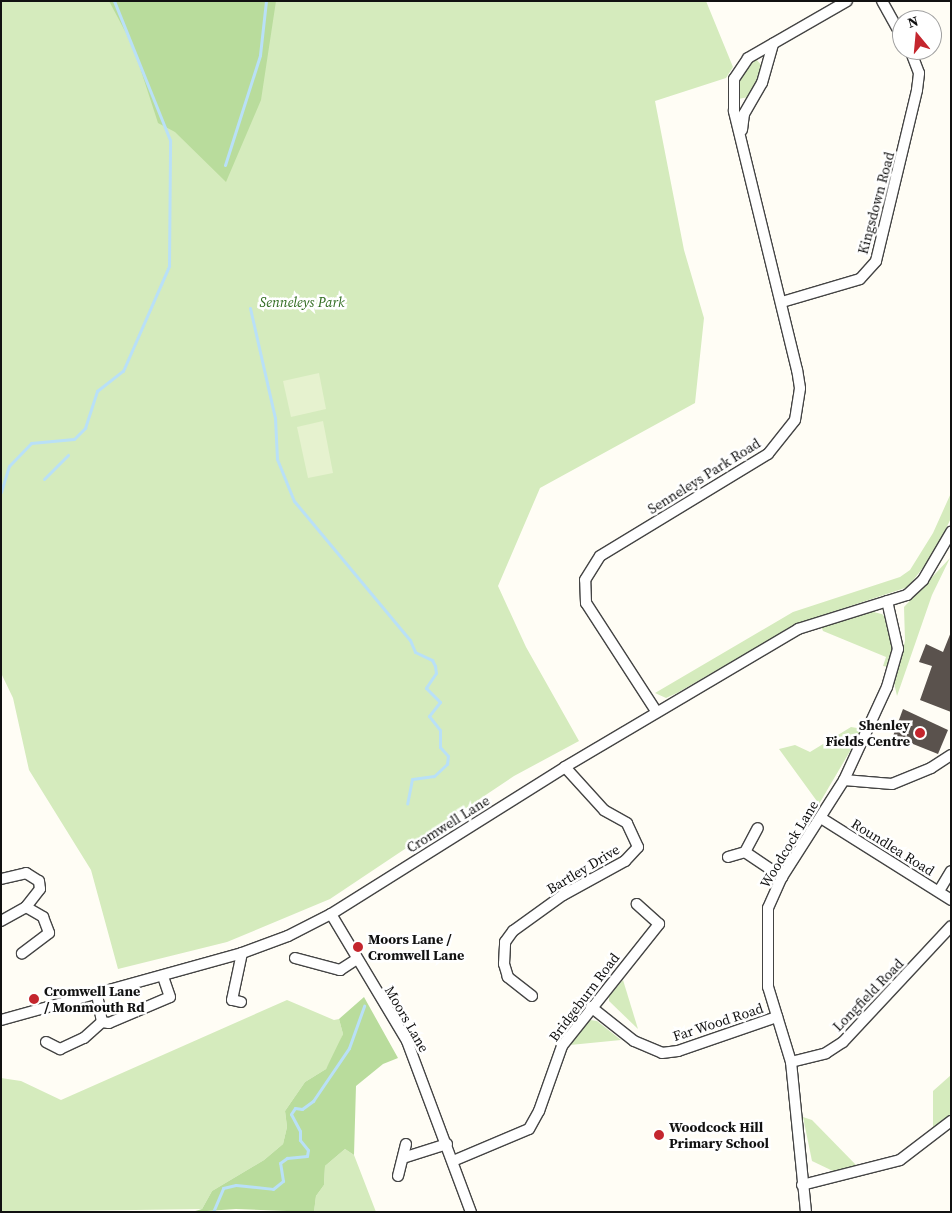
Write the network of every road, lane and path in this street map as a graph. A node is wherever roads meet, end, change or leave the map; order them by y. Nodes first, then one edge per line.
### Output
1 (847, 1) edge
2 (882, 1) edge
3 (892, 19) edge
4 (774, 44) junction
5 (914, 60) edge
6 (742, 136) junction
7 (782, 302) junction
8 (951, 532) edge
9 (888, 601) junction
10 (656, 712) junction
11 (951, 755) edge
12 (565, 767) junction
13 (844, 780) junction
14 (821, 818) junction
15 (758, 828) dead end
16 (745, 852) junction
17 (728, 857) dead end
18 (951, 871) edge
19 (782, 876) junction
20 (1, 879) edge
21 (939, 891) junction
22 (951, 900) edge
23 (637, 904) dead end
24 (26, 907) junction
25 (331, 914) junction
26 (1, 921) edge
27 (951, 926) edge
28 (22, 952) dead end
29 (242, 954) junction
30 (295, 958) dead end
31 (357, 959) junction
32 (163, 977) junction
33 (97, 994) junction
34 (532, 996) dead end
35 (241, 1002) dead end
36 (591, 1007) junction
37 (777, 1017) junction
38 (1, 1020) edge
39 (102, 1022) junction
40 (46, 1042) dead end
41 (791, 1062) junction
42 (951, 1121) edge
43 (406, 1144) dead end
44 (446, 1144) junction
45 (406, 1157) junction
46 (453, 1161) junction
47 (398, 1176) dead end
48 (802, 1185) junction
49 (471, 1212) edge
50 (806, 1212) edge

1 - 4 street, Senneleys Park Road
2 - 3 street
4 - 6 street, Senneleys Park Road
4 - 6 street, Senneleys Park Road
5 - 7 street, Kingsdown Road
6 - 7 street, Senneleys Park Road
7 - 10 street, Senneleys Park Road
8 - 9 street
9 - 10 street, Cromwell Lane
9 - 13 street, Woodcock Lane
10 - 12 street, Cromwell Lane
11 - 13 street
12 - 25 street, Cromwell Lane
12 - 34 street, Bartley Drive
13 - 14 street, Woodcock Lane
14 - 19 street, Woodcock Lane
14 - 21 street, Roundlea Road
15 - 16 street
16 - 17 street
16 - 19 street
18 - 21 street
19 - 37 street, Woodcock Lane
20 - 24 street
21 - 22 street, Roundlea Road
23 - 36 street, Bridgeburn Road
24 - 26 street
24 - 28 street
25 - 29 street, Cromwell Lane
25 - 31 street, Moors Lane
27 - 41 street, Longfield Road
29 - 32 street, Cromwell Lane
29 - 35 street
30 - 31 street
31 - 44 street, Moors Lane
32 - 33 street, Cromwell Lane
32 - 39 street
33 - 38 street, Cromwell Lane
33 - 39 street
36 - 37 street, Far Wood Road
36 - 46 street, Bridgeburn Road
37 - 41 street, Woodcock Lane
39 - 40 street
41 - 48 street, Woodcock Lane
42 - 48 street
43 - 45 street
44 - 45 street
44 - 46 street, Moors Lane
45 - 47 street
46 - 49 street, Moors Lane
48 - 50 street, Woodcock Lane

